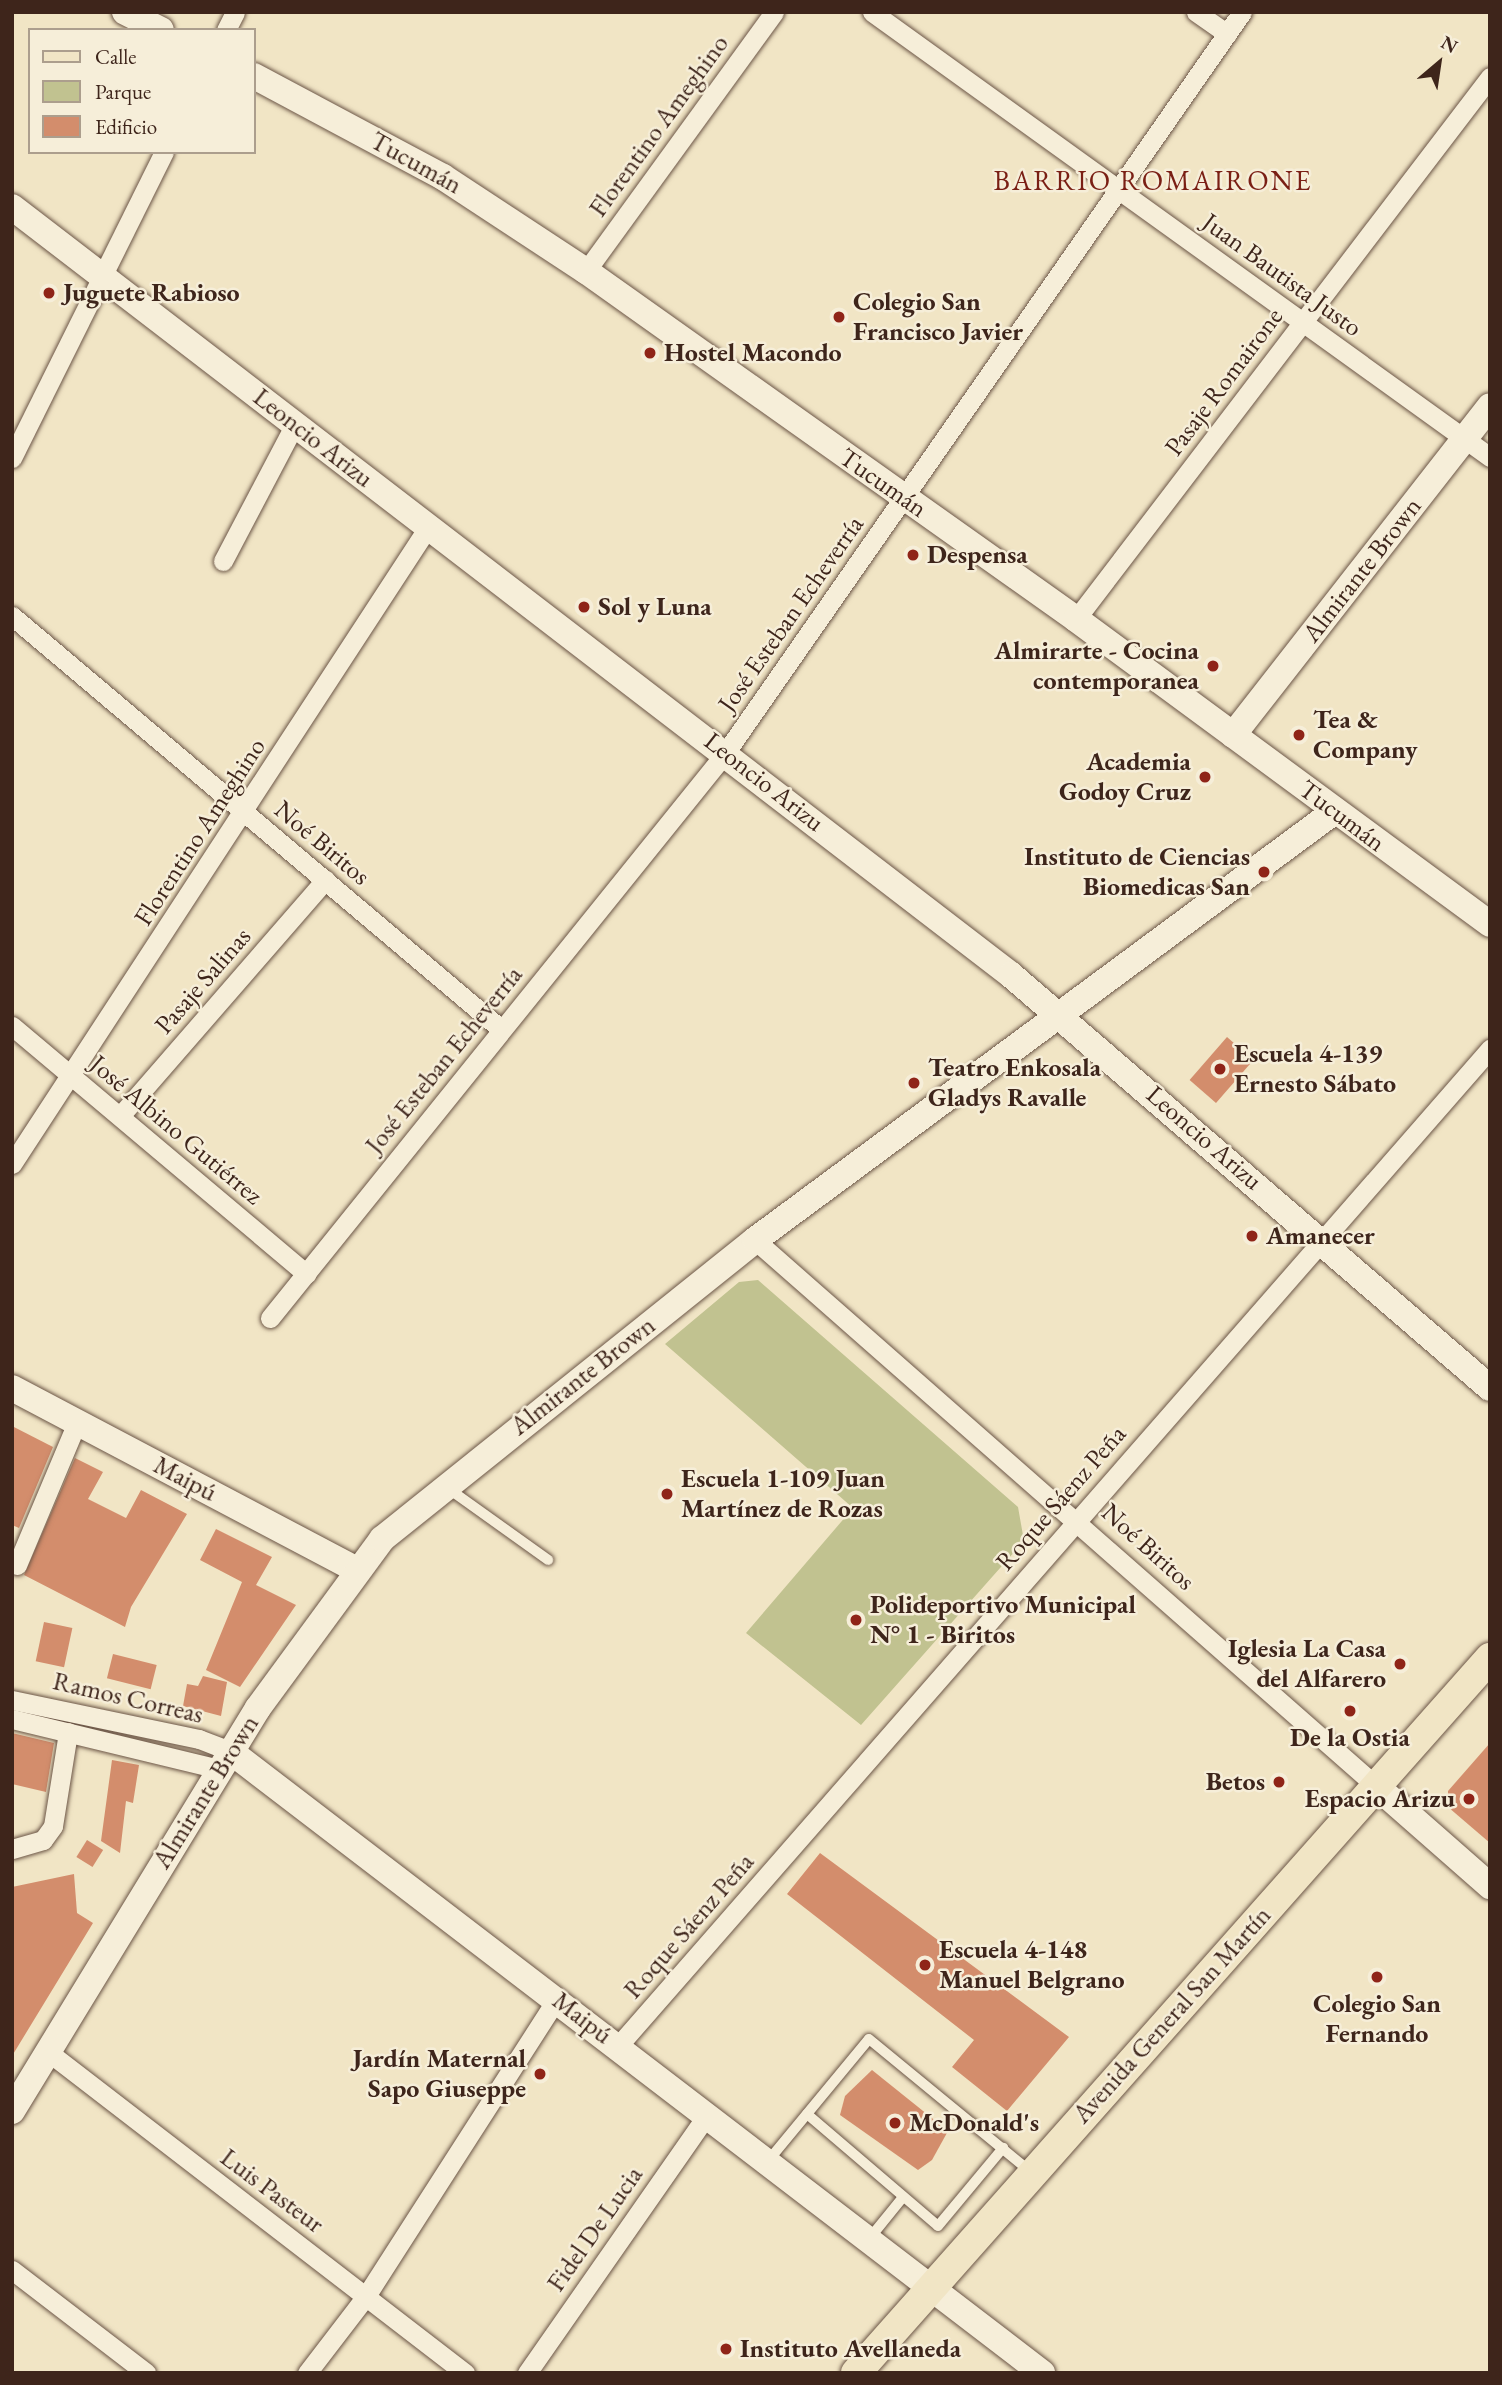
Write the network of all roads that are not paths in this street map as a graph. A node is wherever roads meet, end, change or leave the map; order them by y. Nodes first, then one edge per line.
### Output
1 (125, 12) edge
2 (235, 12) edge
3 (774, 12) edge
4 (872, 12) edge
5 (1196, 12) edge
6 (1242, 12) edge
7 (157, 28) edge
8 (227, 28) edge
9 (1227, 34) junction
10 (256, 77) edge
11 (1490, 77) edge
12 (163, 154) edge
13 (1121, 190) junction
14 (12, 206) edge
15 (586, 271) junction
16 (102, 275) junction
17 (1302, 323) junction
18 (1490, 406) edge
19 (295, 424) junction
20 (1464, 439) junction
21 (1490, 457) edge
22 (12, 458) edge
23 (905, 499) junction
24 (428, 527) junction
25 (223, 561) dead end
26 (12, 615) edge
27 (1076, 620) junction
28 (1233, 734) junction
29 (726, 752) junction
30 (1335, 811) junction
31 (245, 812) junction
32 (326, 880) junction
33 (1490, 925) edge
34 (1058, 1013) junction
35 (12, 1026) edge
36 (502, 1030) junction
37 (1490, 1049) edge
38 (70, 1075) junction
39 (120, 1116) junction
40 (12, 1164) edge
41 (755, 1240) junction
42 (1324, 1240) junction
43 (306, 1274) junction
44 (270, 1318) dead end
45 (12, 1388) edge
46 (1490, 1388) edge
47 (78, 1422) junction
48 (445, 1486) junction
49 (1077, 1519) junction
50 (548, 1560) dead end
51 (17, 1565) dead end
52 (357, 1570) junction
53 (1490, 1658) edge
54 (12, 1700) edge
55 (12, 1719) edge
56 (68, 1732) junction
57 (225, 1760) junction
58 (1376, 1786) junction
59 (12, 1849) edge
60 (1490, 1886) edge
61 (557, 1999) junction
62 (618, 2046) junction
63 (47, 2051) junction
64 (12, 2111) edge
65 (807, 2114) junction
66 (707, 2115) junction
67 (1003, 2148) junction
68 (768, 2161) junction
69 (1032, 2172) junction
70 (903, 2197) junction
71 (868, 2240) junction
72 (12, 2270) edge
73 (930, 2288) junction
74 (366, 2296) junction
75 (146, 2373) edge
76 (307, 2373) edge
77 (466, 2373) edge
78 (527, 2373) edge
79 (856, 2373) edge
80 (1042, 2373) edge

1 - 7 street
2 - 8 street
3 - 15 street, Florentino Ameghino
4 - 13 street, Juan Bautista Justo
5 - 9 street
6 - 9 street, José Esteban Echeverría
9 - 13 street, José Esteban Echeverría
10 - 15 street, Tucumán
11 - 17 street, Pasaje Romairone
12 - 16 street
13 - 17 street, Juan Bautista Justo
13 - 23 street, José Esteban Echeverría
14 - 16 street, Leoncio Arizu
15 - 23 street, Tucumán
16 - 19 street, Leoncio Arizu
16 - 22 street
17 - 20 street, Juan Bautista Justo
17 - 27 street, Pasaje Romairone
18 - 20 street, Almirante Brown
19 - 24 street, Leoncio Arizu
19 - 25 street
20 - 21 street, Juan Bautista Justo
20 - 28 street, Almirante Brown
23 - 27 street, Tucumán
23 - 29 street, José Esteban Echeverría
24 - 29 street, Leoncio Arizu
24 - 31 street, Florentino Ameghino
26 - 31 street, Noé Biritos
27 - 28 street, Tucumán
28 - 30 street, Tucumán
29 - 34 street, Leoncio Arizu
29 - 36 street, José Esteban Echeverría
30 - 33 street, Tucumán
30 - 34 street, Almirante Brown
31 - 32 street, Noé Biritos
31 - 38 street, Florentino Ameghino
32 - 36 street, Noé Biritos
32 - 39 street, Pasaje Salinas
34 - 41 street, Almirante Brown
34 - 42 street, Leoncio Arizu
35 - 38 street, José Albino Gutiérrez
36 - 43 street, José Esteban Echeverría
37 - 42 street, Roque Sáenz Peña
38 - 39 street, José Albino Gutiérrez
38 - 40 street, Florentino Ameghino
39 - 43 street, José Albino Gutiérrez
41 - 48 street, Almirante Brown
41 - 49 street, Noé Biritos
42 - 46 street, Leoncio Arizu
42 - 49 street, Roque Sáenz Peña
43 - 44 street, José Esteban Echeverría
45 - 47 street, Maipú
47 - 51 street
47 - 52 street, Maipú
48 - 50 lane
48 - 52 street, Almirante Brown
49 - 58 street, Noé Biritos
49 - 62 street, Roque Sáenz Peña
52 - 57 street, Almirante Brown
53 - 58 main road, Avenida General San Martín
54 - 57 street, Ramos Correas
55 - 56 street, Ramos Correas
56 - 57 street, Ramos Correas
56 - 59 street
57 - 61 street, Maipú
57 - 63 street, Almirante Brown
58 - 60 street
58 - 69 main road, Avenida General San Martín
61 - 62 street, Maipú
61 - 74 street
62 - 66 street, Maipú
63 - 64 street, Almirante Brown
63 - 74 street, Luis Pasteur
65 - 67 lane
65 - 68 lane
65 - 70 lane
66 - 68 street, Maipú
66 - 78 street, Fidel De Lucia
67 - 69 lane
67 - 70 lane
68 - 71 street, Maipú
69 - 73 main road, Avenida General San Martín
70 - 71 lane
71 - 73 street, Maipú
72 - 75 street
73 - 79 main road, Avenida General San Martín
73 - 80 street, Maipú
74 - 76 street
74 - 77 street, Luis Pasteur

